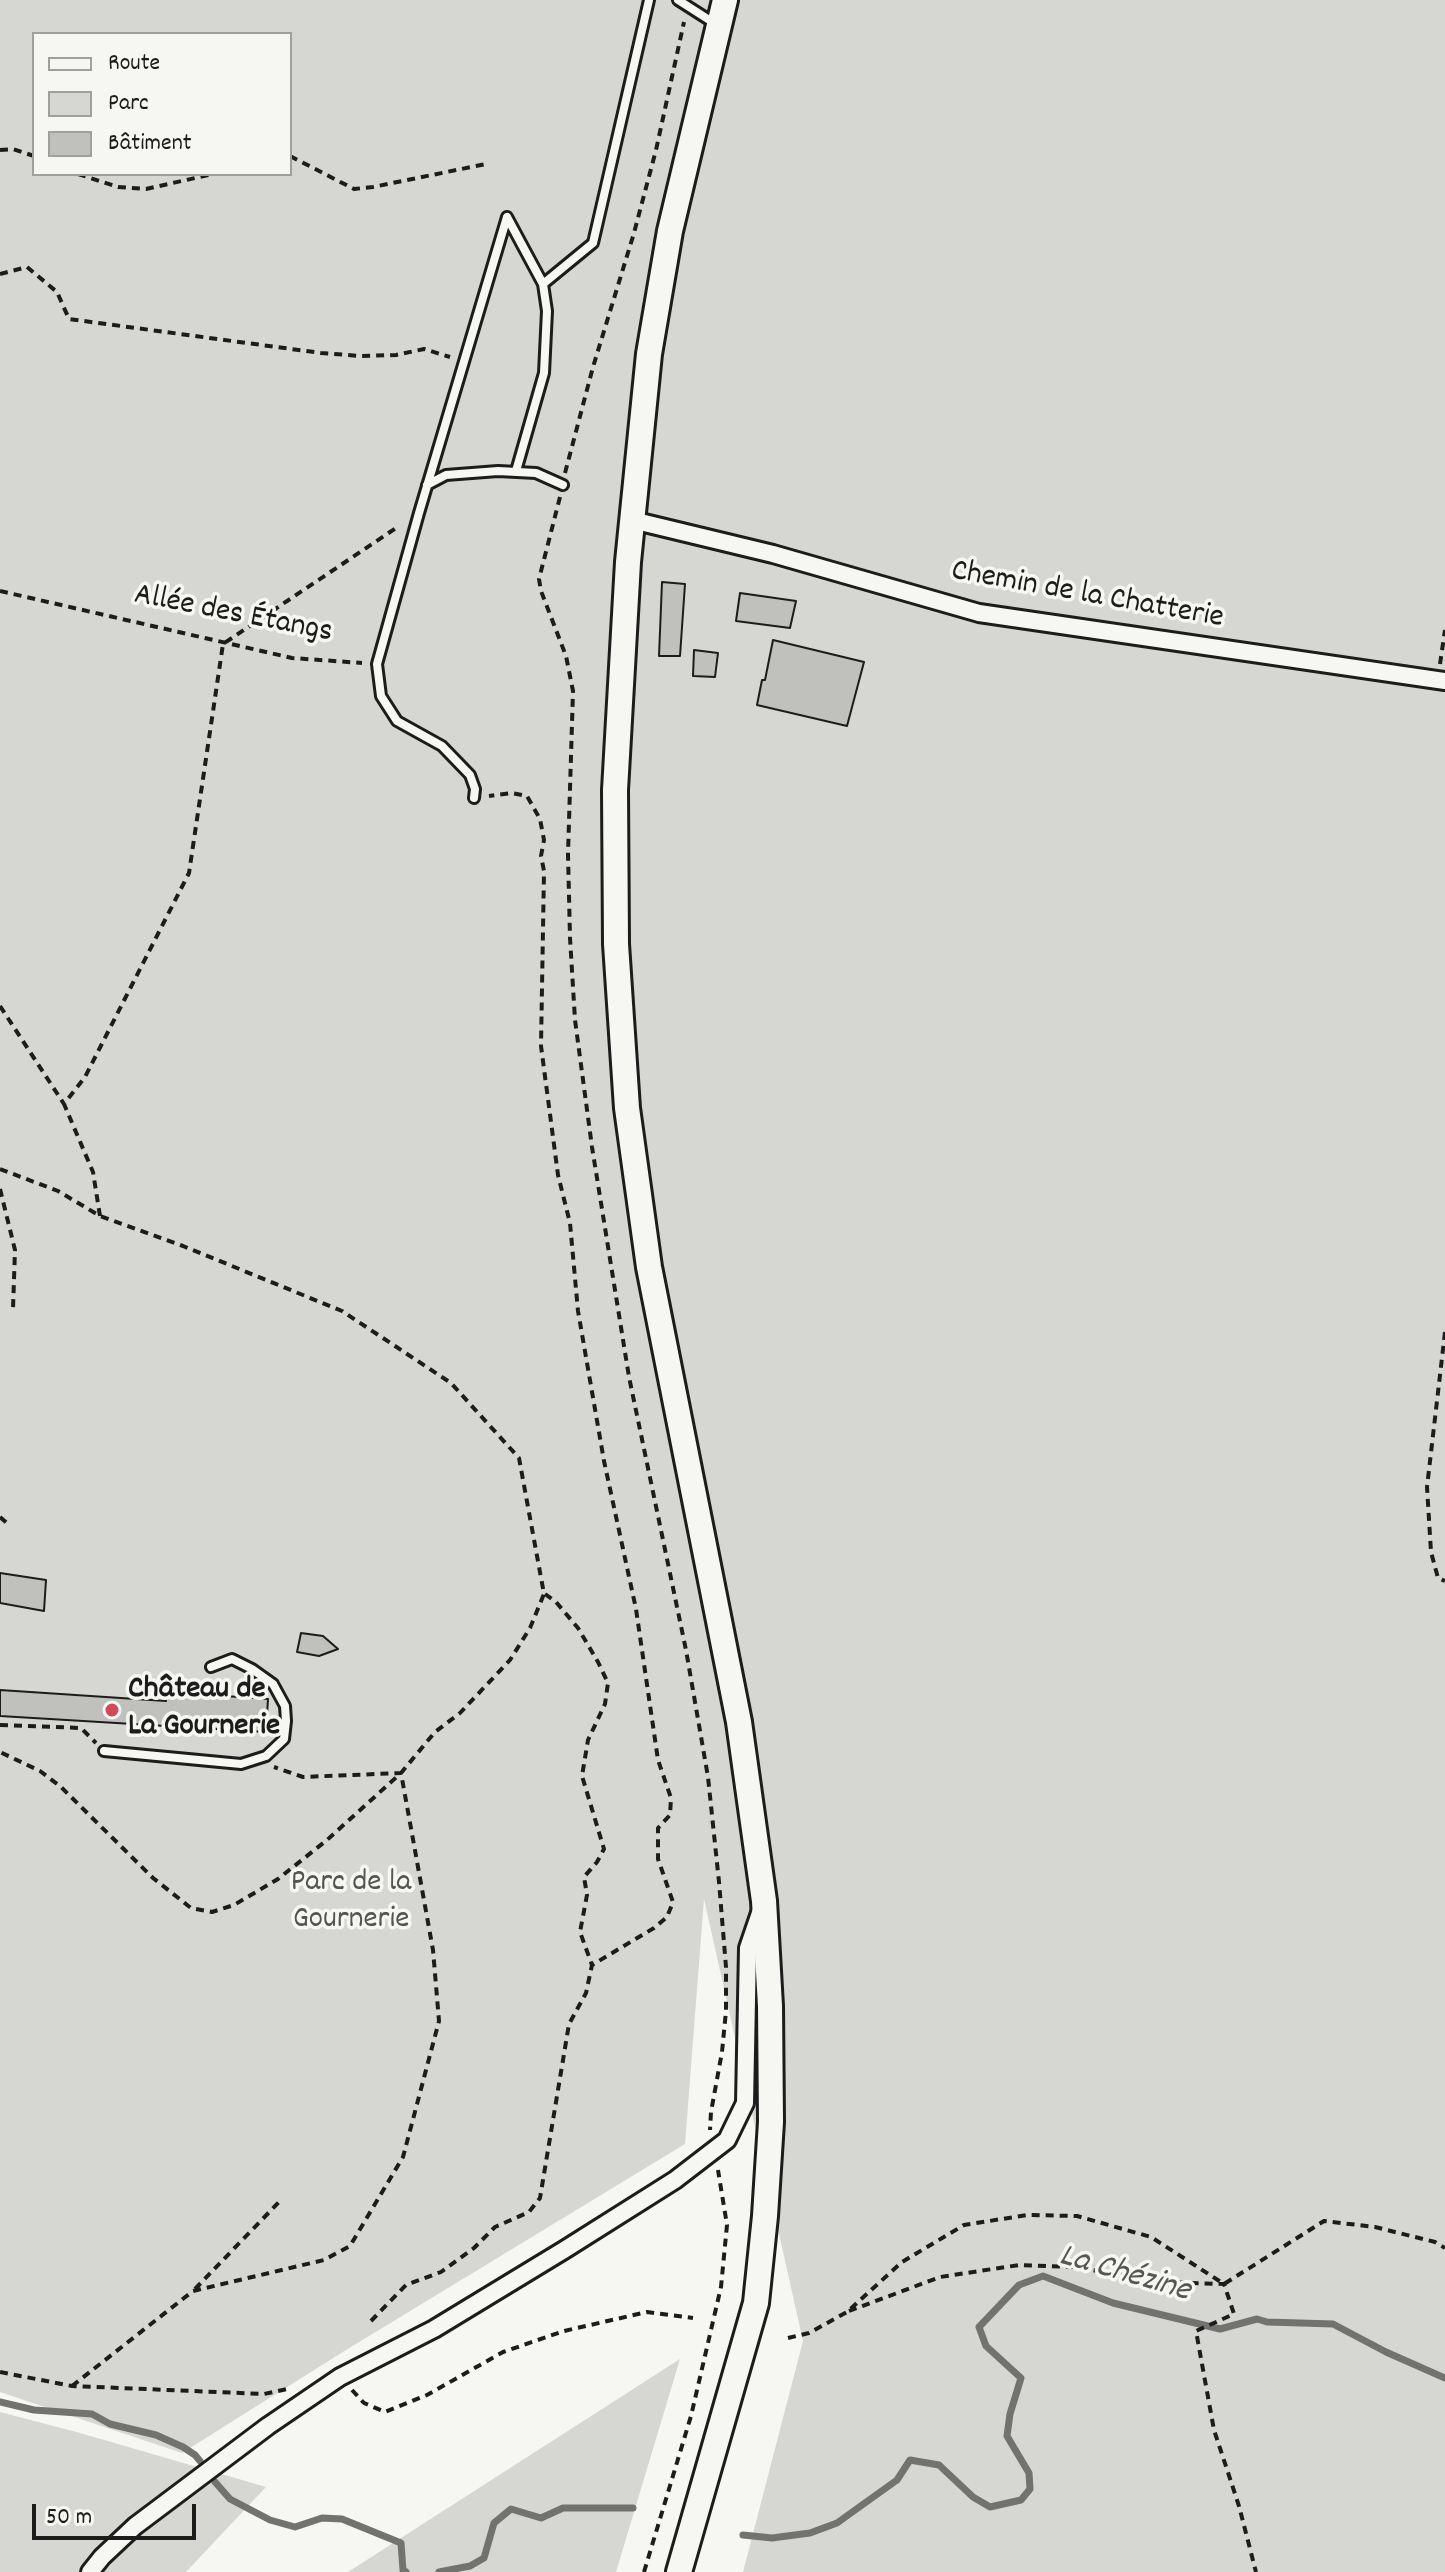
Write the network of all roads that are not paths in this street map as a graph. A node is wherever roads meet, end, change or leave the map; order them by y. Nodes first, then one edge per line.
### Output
1 (649, 0) edge
2 (678, 0) edge
3 (725, 0) edge
4 (719, 26) junction
5 (543, 284) junction
6 (516, 471) junction
7 (427, 485) junction
8 (563, 485) road end
9 (632, 520) junction
10 (1441, 681) edge
11 (474, 798) road end
12 (211, 1667) dead end
13 (104, 1751) road end
14 (764, 1901) junction
15 (90, 2572) edge
16 (679, 2572) edge

1 - 5 lane
2 - 4 lane
3 - 4 main road
4 - 9 main road
5 - 6 lane
5 - 7 lane
6 - 7 lane
6 - 8 lane
7 - 11 lane
9 - 10 street, Chemin de la Chatterie
9 - 14 main road
12 - 13 lane
14 - 15 street
14 - 16 main road

